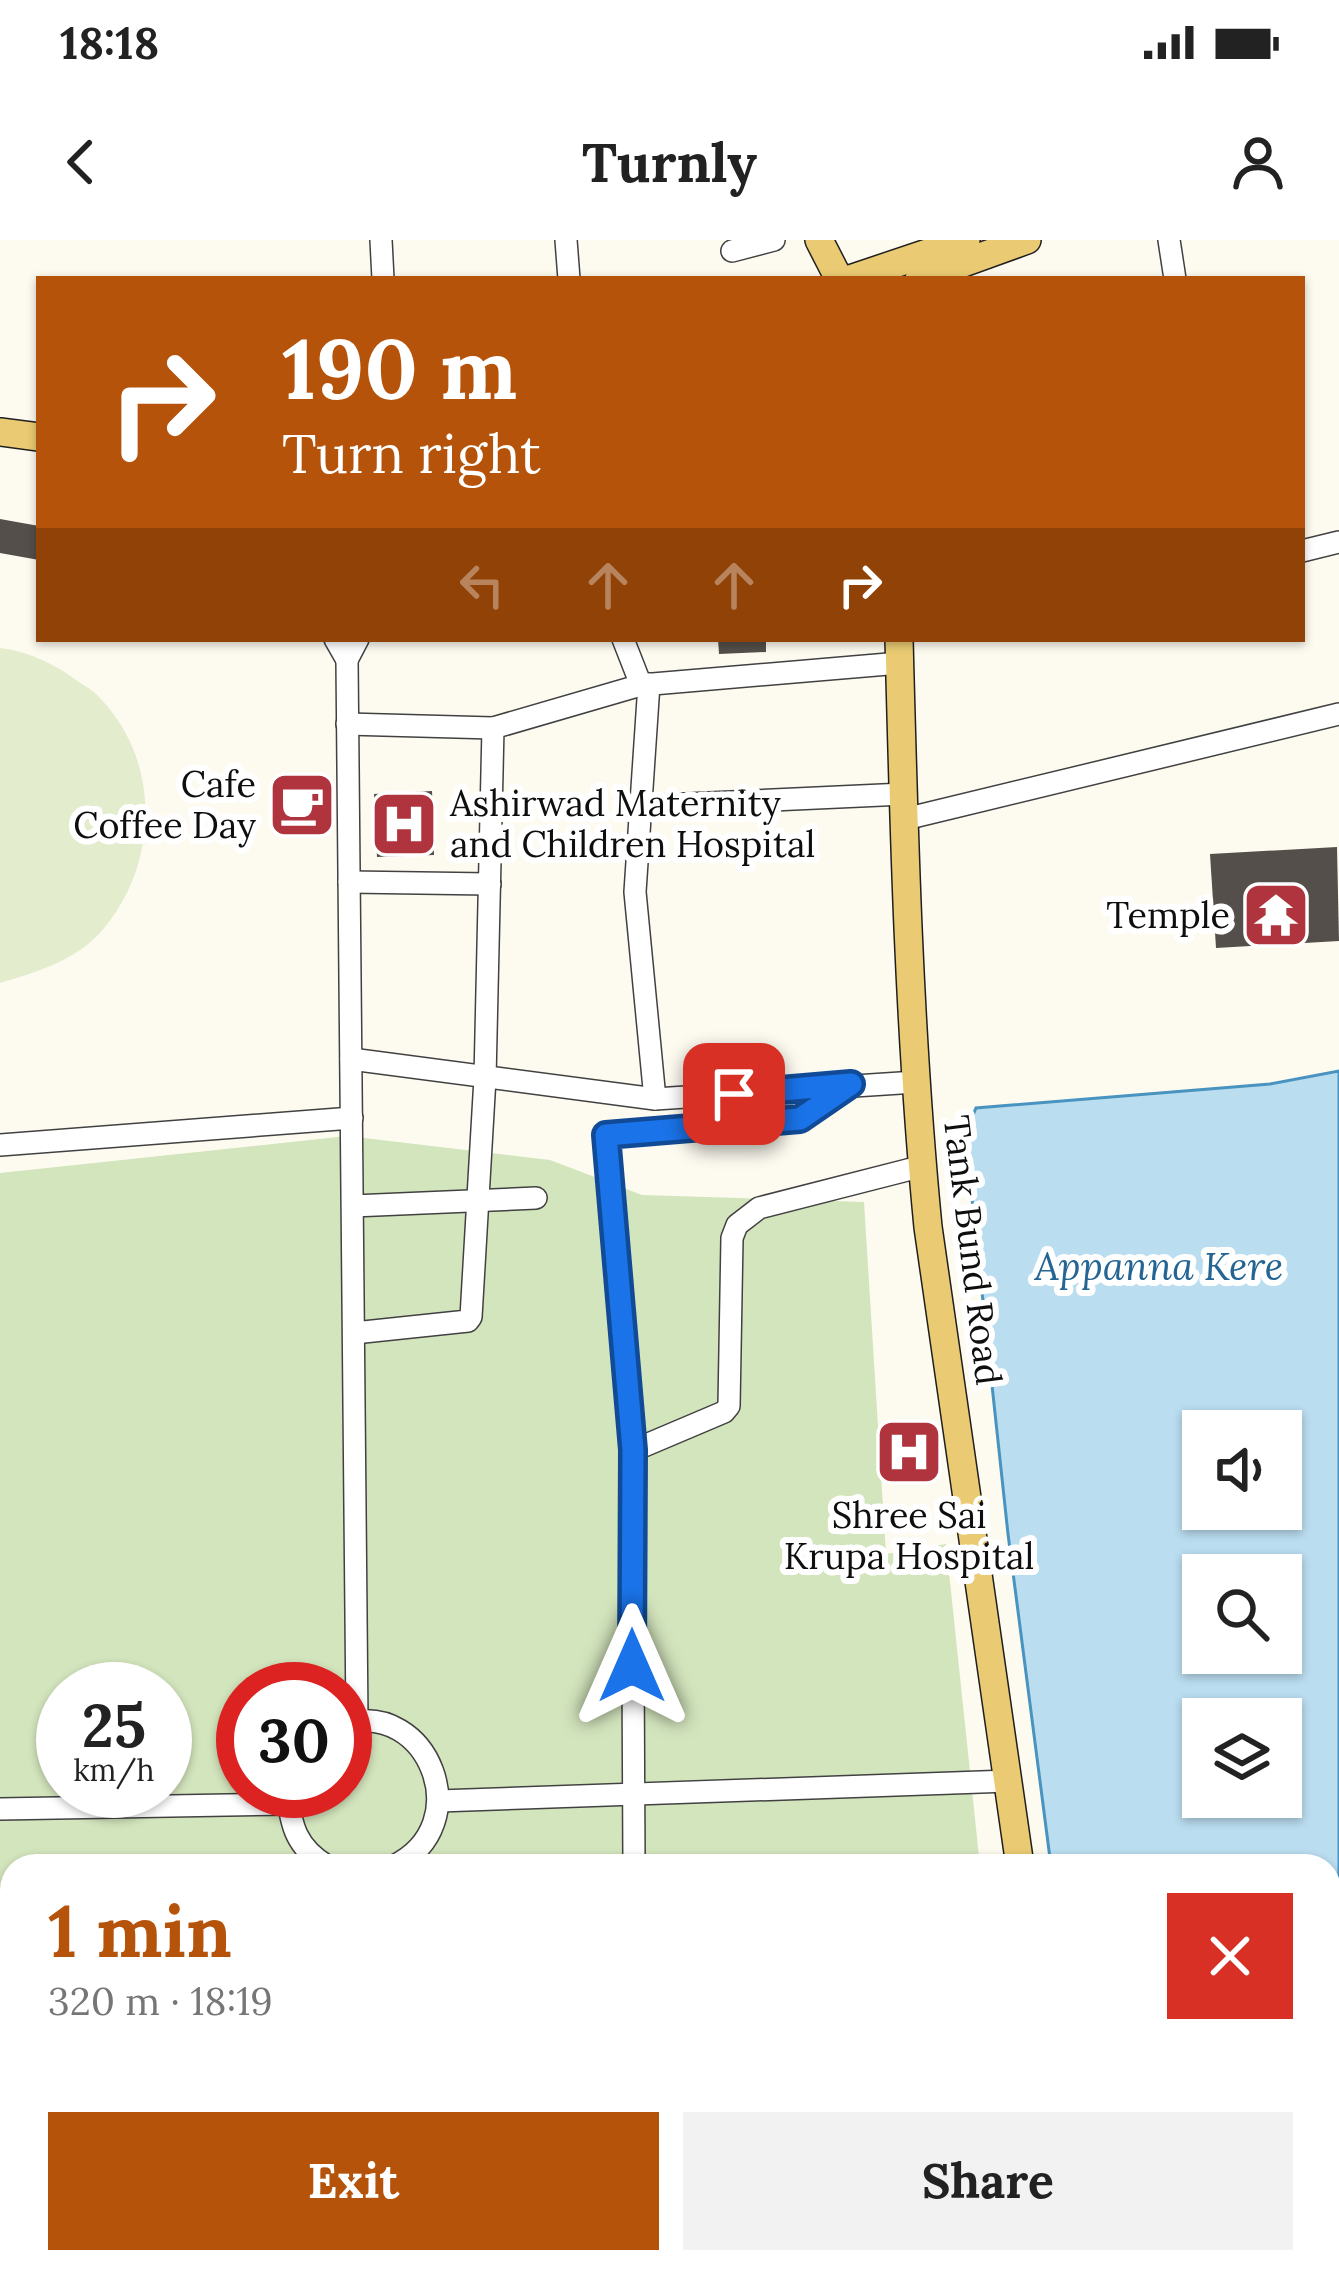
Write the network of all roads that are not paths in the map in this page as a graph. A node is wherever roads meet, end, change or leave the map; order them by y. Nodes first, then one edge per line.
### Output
1 (381, 240) edge
2 (566, 240) edge
3 (774, 240) edge
4 (819, 240) edge
5 (966, 240) edge
6 (1027, 240) edge
7 (1169, 240) edge
8 (732, 251) dead end
9 (383, 276) edge
10 (569, 276) edge
11 (837, 276) edge
12 (859, 276) edge
13 (927, 276) edge
14 (1175, 276) edge
15 (0, 432) edge
16 (36, 437) edge
17 (0, 446) edge
18 (36, 450) edge
19 (1339, 542) edge
20 (1305, 550) edge
21 (336, 642) edge
22 (356, 642) edge
23 (624, 642) edge
24 (899, 651) edge
25 (347, 660) junction
26 (645, 684) junction
27 (1339, 714) edge
28 (347, 724) junction
29 (493, 728) junction
30 (640, 806) junction
31 (904, 807) junction
32 (349, 882) junction
33 (490, 884) junction
34 (352, 1058) junction
35 (485, 1078) junction
36 (916, 1082) junction
37 (851, 1084) junction
38 (655, 1100) junction
39 (352, 1118) junction
40 (0, 1145) edge
41 (922, 1166) junction
42 (536, 1198) dead end
43 (478, 1202) junction
44 (353, 1206) junction
45 (354, 1334) junction
46 (633, 1450) junction
47 (351, 1662) edge
48 (372, 1725) edge
49 (1009, 1781) junction
50 (632, 1794) junction
51 (216, 1800) edge
52 (439, 1801) junction
53 (0, 1809) edge
54 (290, 1818) edge
55 (310, 1854) edge
56 (414, 1854) edge
57 (634, 1854) edge
58 (1018, 1854) edge

1 - 9 street
2 - 10 street
3 - 8 street
4 - 11 main road
5 - 12 main road
6 - 13 main road
7 - 14 street
15 - 16 main road
17 - 18 main road
19 - 20 street
21 - 25 street
22 - 25 street
23 - 26 street
24 - 26 street
24 - 31 main road, Tank Bund Road
25 - 28 street
26 - 29 street
26 - 30 street
27 - 31 street
28 - 29 street
28 - 32 street
29 - 33 street
30 - 31 street
30 - 38 street
31 - 36 main road, Tank Bund Road
32 - 33 street
32 - 34 street
33 - 35 street
34 - 35 street
34 - 39 street
35 - 38 street
35 - 43 street
36 - 37 street
36 - 41 main road, Tank Bund Road
37 - 38 street
37 - 46 street
39 - 40 street
39 - 44 street
41 - 46 street
41 - 49 main road, Tank Bund Road
42 - 43 street
43 - 44 street
43 - 45 street
44 - 45 street
45 - 47 street
46 - 50 street
48 - 52 street
49 - 50 street
49 - 58 main road, Tank Bund Road
50 - 52 street
50 - 57 street
51 - 53 street
52 - 56 street
54 - 55 street

